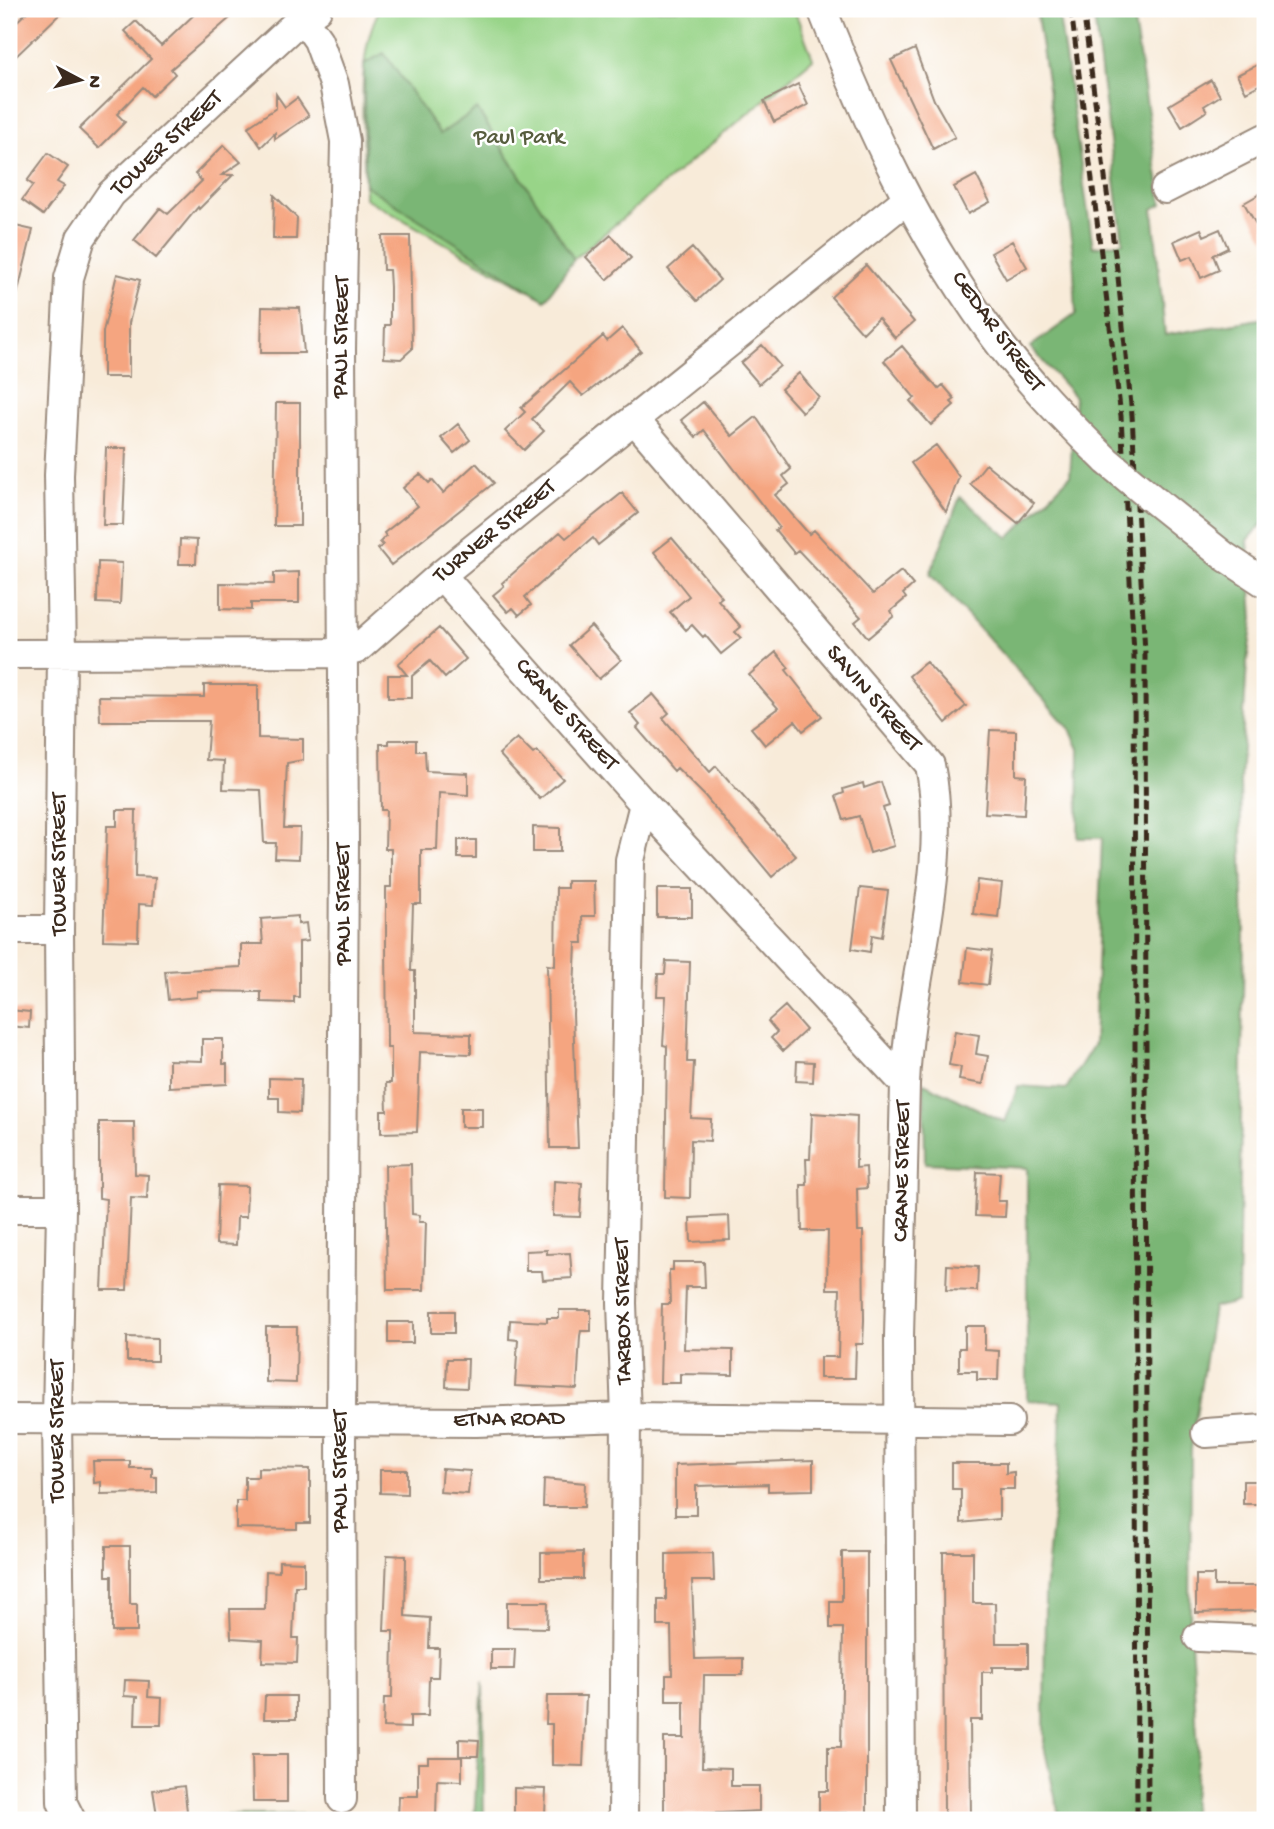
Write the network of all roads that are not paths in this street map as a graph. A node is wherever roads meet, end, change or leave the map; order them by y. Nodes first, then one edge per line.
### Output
1 (821, 9) edge
2 (305, 11) edge
3 (1265, 138) edge
4 (1165, 189) dead end
5 (907, 199) junction
6 (634, 419) junction
7 (441, 575) junction
8 (1265, 583) edge
9 (62, 653) junction
10 (342, 653) junction
11 (9, 654) edge
12 (644, 804) junction
13 (9, 930) edge
14 (59, 930) junction
15 (905, 1084) junction
16 (9, 1209) edge
17 (61, 1209) junction
18 (626, 1417) junction
19 (57, 1418) junction
20 (9, 1419) edge
21 (899, 1421) junction
22 (1009, 1421) dead end
23 (341, 1422) junction
24 (1265, 1429) edge
25 (1206, 1433) dead end
26 (1198, 1637) dead end
27 (1265, 1640) edge
28 (342, 1799) dead end
29 (71, 1820) edge
30 (623, 1820) edge
31 (901, 1820) edge

1 - 5 street, CEDAR STREET
2 - 9 street, TOWER STREET
2 - 10 street, PAUL STREET
3 - 4 street
5 - 6 street, TURNER STREET
5 - 8 street, CEDAR STREET, bridge
6 - 7 street, TURNER STREET
6 - 15 street, SAVIN STREET
7 - 10 street, TURNER STREET
7 - 12 street, CRANE STREET
9 - 10 street, TURNER STREET
9 - 11 street, TURNER STREET
9 - 14 street, TOWER STREET
10 - 23 street, PAUL STREET
12 - 15 street, CRANE STREET
12 - 18 street, TARBOX STREET
13 - 14 street
14 - 17 street, TOWER STREET
15 - 21 street, CRANE STREET
16 - 17 street
17 - 19 street, TOWER STREET
18 - 21 street, ETNA ROAD
18 - 23 street, ETNA ROAD
18 - 30 street, TARBOX STREET
19 - 20 street, ETNA ROAD
19 - 23 street, ETNA ROAD
19 - 29 street, TOWER STREET
21 - 22 street, ETNA ROAD
21 - 31 street, CRANE STREET
23 - 28 street, PAUL STREET
24 - 25 street
26 - 27 street

